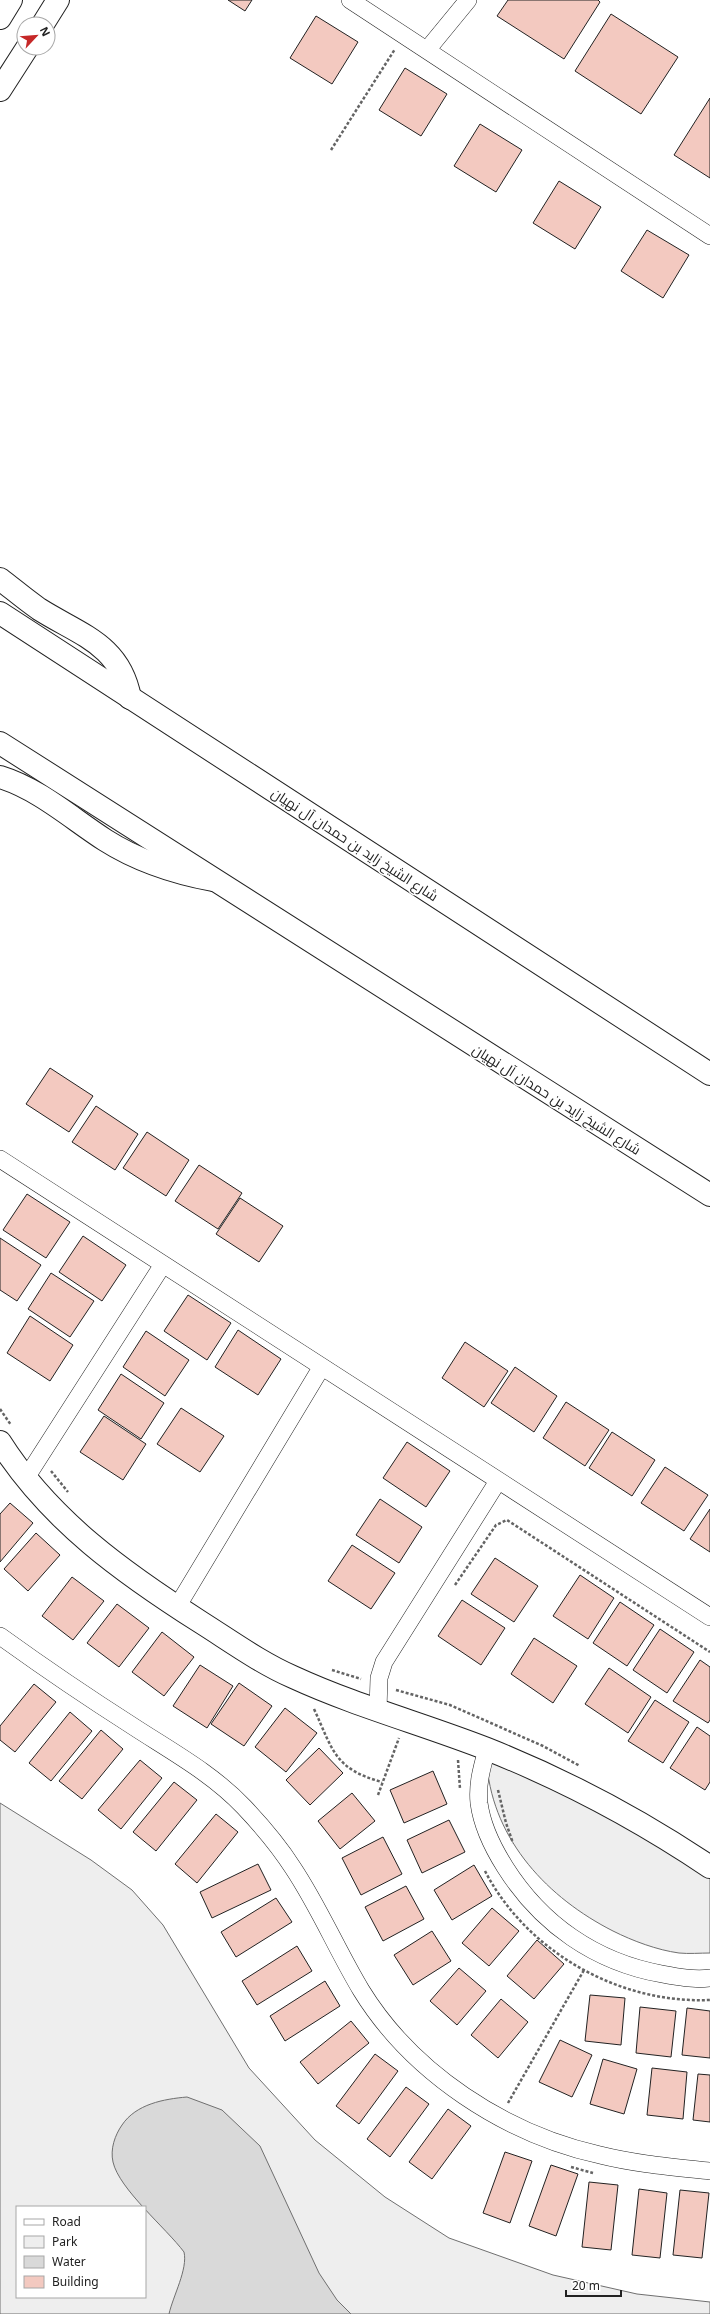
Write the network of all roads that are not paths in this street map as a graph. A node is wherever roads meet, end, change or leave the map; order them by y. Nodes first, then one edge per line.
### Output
1 (11, 0) edge
2 (58, 0) edge
3 (350, 0) edge
4 (468, 0) edge
5 (47, 16) edge
6 (0, 18) edge
7 (427, 50) junction
8 (22, 56) edge
9 (0, 90) edge
10 (710, 236) edge
11 (0, 579) edge
12 (0, 613) edge
13 (130, 698) junction
14 (0, 743) edge
15 (0, 777) edge
16 (213, 880) junction
17 (710, 1074) edge
18 (0, 1160) edge
19 (710, 1196) edge
20 (162, 1266) junction
21 (321, 1368) junction
22 (8, 1436) edge
23 (26, 1478) junction
24 (498, 1481) junction
25 (177, 1607) junction
26 (710, 1618) edge
27 (0, 1636) edge
28 (378, 1710) junction
29 (487, 1749) junction
30 (710, 1867) edge
31 (710, 1978) edge
32 (710, 2171) edge

1 - 6 main road
2 - 5 main road
3 - 7 street
4 - 7 street
7 - 10 street
8 - 9 main road
11 - 13 main road
12 - 13 main road, شارع الشيخ زايد بن حمدان آل نهيان
13 - 17 main road, شارع الشيخ زايد بن حمدان آل نهيان
14 - 16 main road, شارع الشيخ زايد بن حمدان آل نهيان
15 - 16 main road
16 - 19 main road, شارع الشيخ زايد بن حمدان آل نهيان
18 - 20 street
20 - 21 street
20 - 23 street
21 - 24 street
21 - 25 street
22 - 23 main road
23 - 25 main road
24 - 26 street
24 - 28 street
25 - 28 main road
27 - 32 street
28 - 29 main road
29 - 30 main road
29 - 31 street

